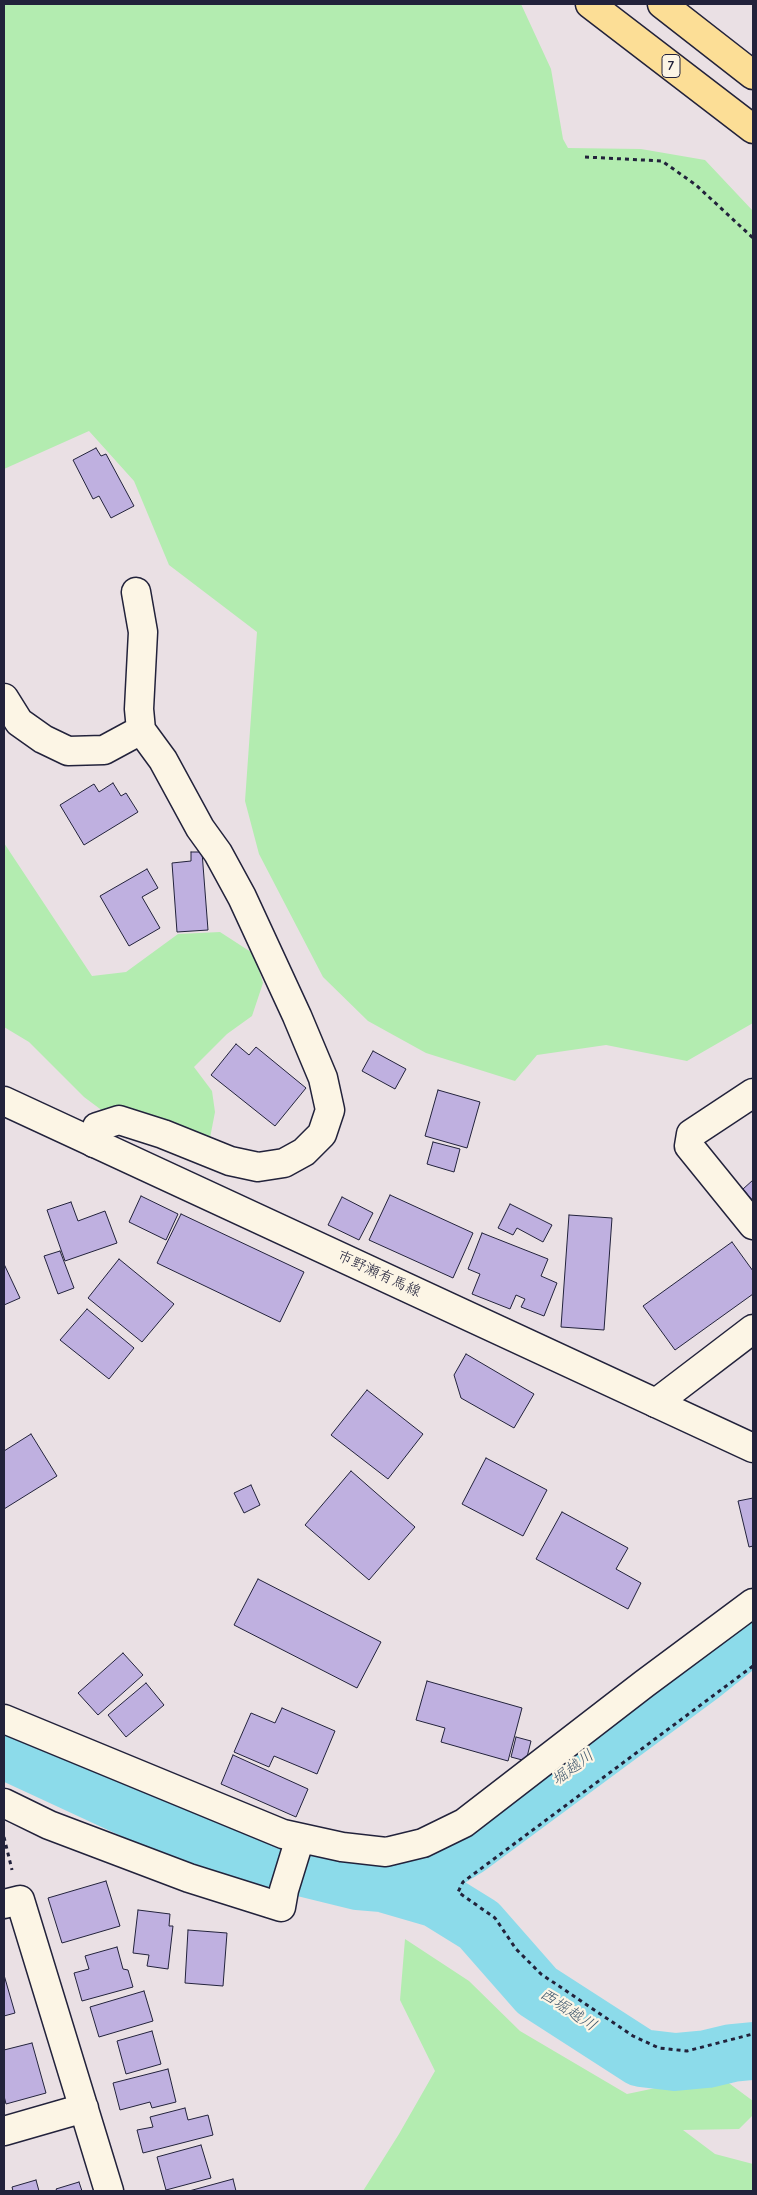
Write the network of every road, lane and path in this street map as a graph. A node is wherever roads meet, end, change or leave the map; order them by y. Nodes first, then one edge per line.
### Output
1 (590, 4) edge
2 (662, 4) edge
3 (753, 75) edge
4 (753, 128) edge
5 (585, 157) dead end
6 (753, 238) edge
7 (136, 592) dead end
8 (4, 698) edge
9 (141, 730) junction
10 (753, 1093) edge
11 (4, 1101) edge
12 (94, 1143) junction
13 (753, 1224) edge
14 (753, 1329) edge
15 (656, 1403) junction
16 (753, 1448) edge
17 (753, 1603) edge
18 (753, 1666) edge
19 (4, 1719) edge
20 (4, 1803) edge
21 (4, 1836) edge
22 (299, 1842) junction
23 (12, 1902) edge
24 (753, 2034) edge
25 (84, 2108) junction
26 (4, 2132) edge
27 (109, 2191) edge

1 - 4 highway, 7
2 - 3 highway
5 - 6 path
7 - 9 street
8 - 9 street
9 - 12 street
10 - 13 street
11 - 12 street, 市野瀬有馬線
12 - 15 street, 市野瀬有馬線
14 - 15 street
15 - 16 street, 市野瀬有馬線
17 - 22 street
18 - 24 path
19 - 22 street
20 - 22 street
21 - 23 path
23 - 25 street
25 - 26 street
25 - 27 street

